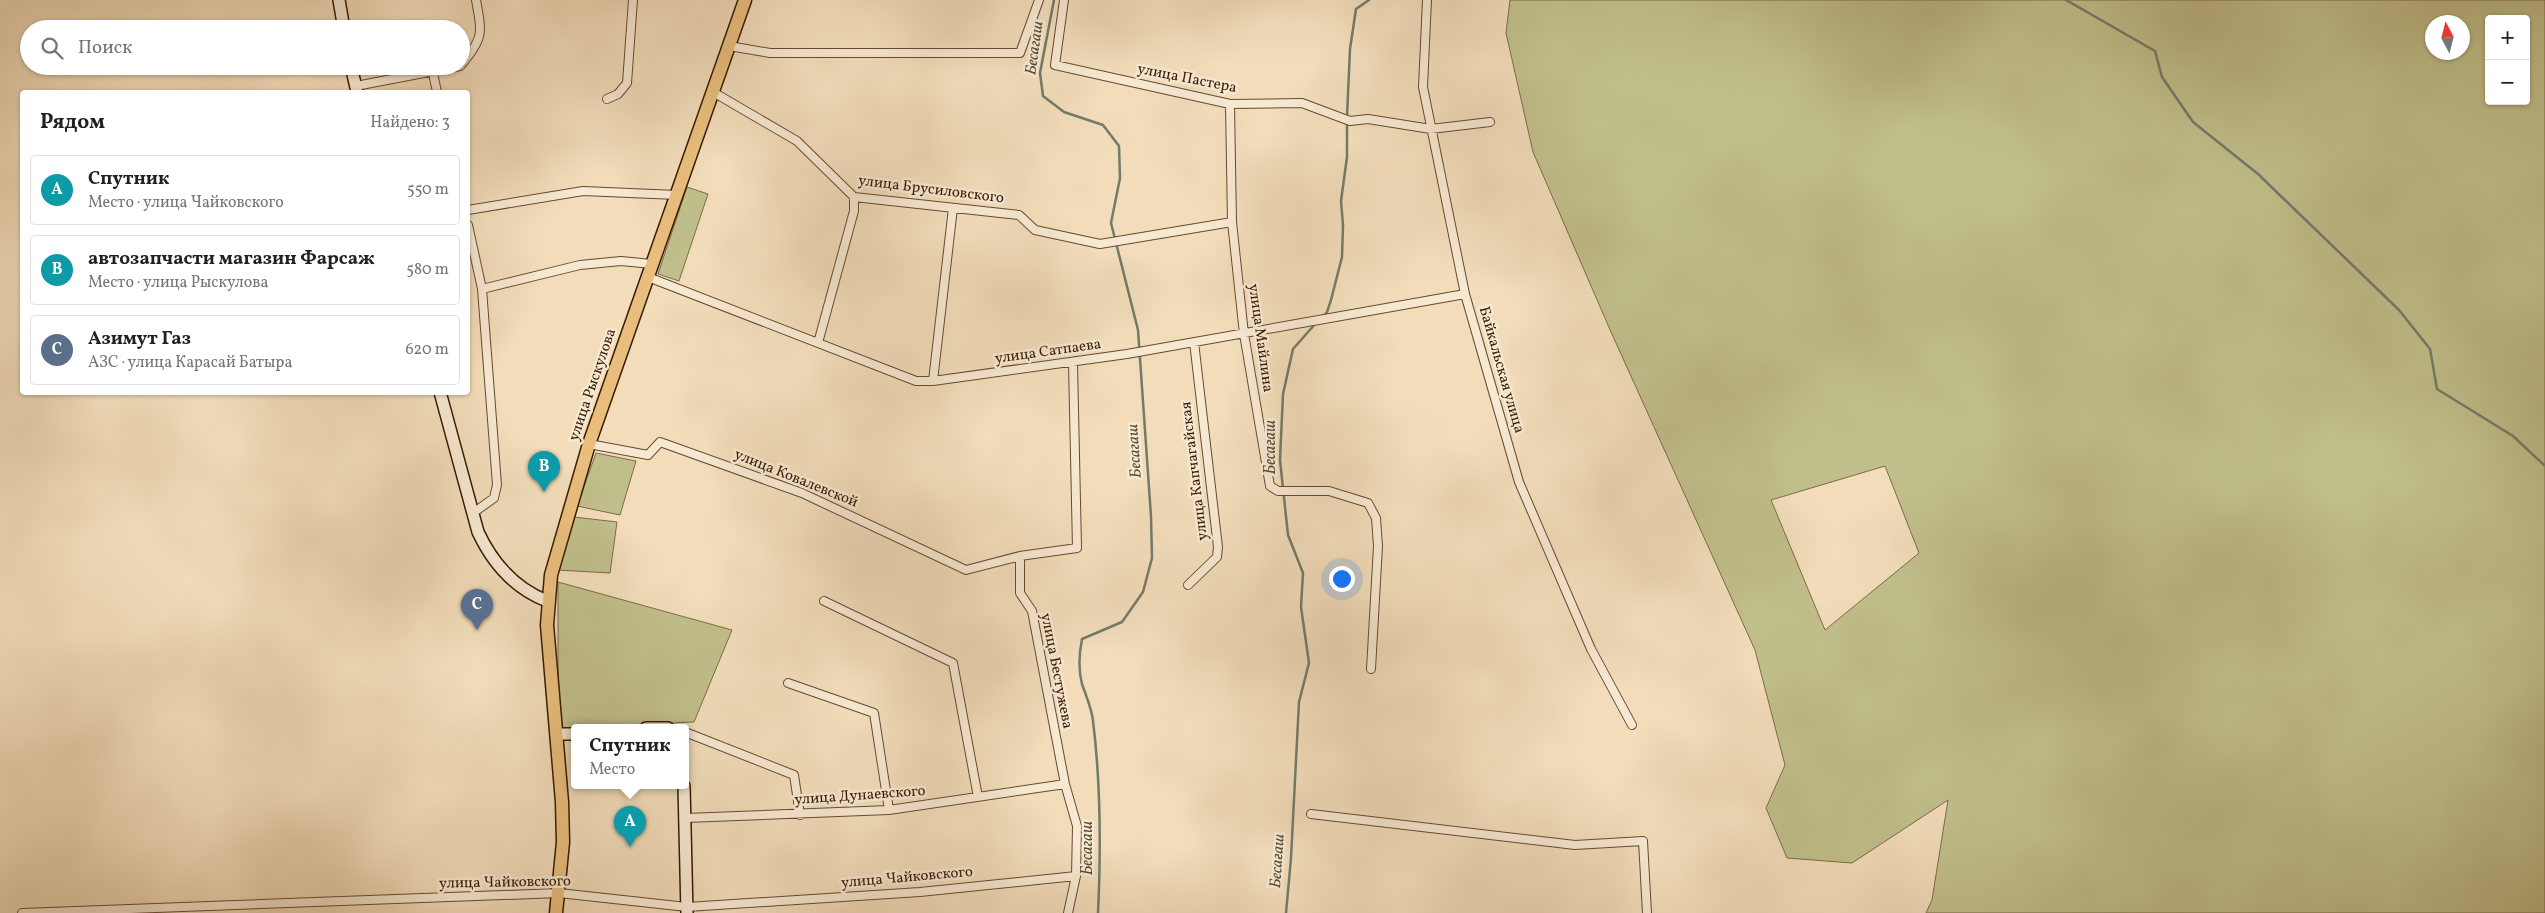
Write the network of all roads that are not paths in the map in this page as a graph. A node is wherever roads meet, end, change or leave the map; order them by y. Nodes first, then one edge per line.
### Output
1 (339, 0) edge
2 (476, 0) edge
3 (634, 0) edge
4 (745, 0) edge
5 (1039, 0) edge
6 (1064, 0) edge
7 (1428, 0) edge
8 (342, 20) edge
9 (729, 46) junction
10 (470, 55) edge
11 (353, 75) edge
12 (419, 75) edge
13 (434, 75) edge
14 (356, 89) edge
15 (437, 90) edge
16 (713, 92) junction
17 (607, 99) dead end
18 (1230, 104) junction
19 (1490, 122) dead end
20 (1431, 129) junction
21 (677, 196) junction
22 (854, 198) junction
23 (953, 208) junction
24 (470, 210) edge
25 (1232, 222) junction
26 (470, 234) edge
27 (652, 264) junction
28 (648, 278) junction
29 (482, 289) junction
30 (1465, 294) junction
31 (1244, 334) junction
32 (1194, 342) junction
33 (818, 343) junction
34 (1073, 363) junction
35 (933, 381) junction
36 (441, 395) edge
37 (589, 444) junction
38 (472, 513) junction
39 (1020, 556) junction
40 (1188, 585) dead end
41 (824, 600) dead end
42 (547, 601) junction
43 (1371, 669) dead end
44 (788, 683) dead end
45 (1632, 726) dead end
46 (556, 734) junction
47 (571, 734) edge
48 (689, 734) edge
49 (1065, 784) junction
50 (684, 789) edge
51 (978, 797) junction
52 (889, 810) junction
53 (800, 814) junction
54 (1311, 814) dead end
55 (685, 818) junction
56 (1076, 876) junction
57 (559, 893) junction
58 (687, 910) edge
59 (22, 913) edge
60 (556, 913) edge
61 (1068, 913) edge
62 (1647, 913) edge

1 - 8 main road
2 - 10 street
3 - 17 street
4 - 9 main road, улица Рыскулова
5 - 9 street
6 - 18 street, улица Пастера
7 - 20 street, Байкальская улица
9 - 16 main road, улица Рыскулова
11 - 14 main road
12 - 14 street
13 - 15 street
16 - 21 main road, улица Рыскулова
16 - 22 street, улица Брусиловского
18 - 20 street, улица Пастера
18 - 25 street, улица Майлина
19 - 20 street, улица Пастера
20 - 30 street, Байкальская улица
21 - 24 street
21 - 27 main road, улица Рыскулова
22 - 23 street, улица Брусиловского
22 - 33 street
23 - 25 street, улица Брусиловского
23 - 35 street
25 - 31 street, улица Майлина
26 - 29 street
27 - 28 main road, улица Рыскулова
27 - 29 street
28 - 33 street, улица Сатпаева
28 - 37 main road, улица Рыскулова
29 - 38 street
30 - 31 street, улица Сатпаева
30 - 45 street, Байкальская улица
31 - 32 street, улица Сатпаева
31 - 43 street, улица Майлина
32 - 34 street, улица Сатпаева
32 - 40 street, улица Капчагайская
33 - 35 street, улица Сатпаева
34 - 35 street, улица Сатпаева
34 - 39 street
36 - 38 main road
37 - 39 street, улица Ковалевской
37 - 42 main road, улица Рыскулова
38 - 42 main road
39 - 49 street, улица Бестужева
41 - 51 street
42 - 46 main road, улица Рыскулова
44 - 52 street
46 - 47 main road
46 - 57 main road, улица Рыскулова
48 - 53 street
49 - 51 street, улица Дунаевского
49 - 56 street, улица Бестужева
50 - 55 main road
51 - 52 street, улица Дунаевского
52 - 53 street, улица Дунаевского
53 - 55 street, улица Дунаевского
54 - 62 street
55 - 58 main road
56 - 58 street, улица Чайковского
56 - 61 street, улица Бестужева
57 - 58 street, улица Чайковского
57 - 59 street, улица Чайковского
57 - 60 main road, улица Рыскулова

